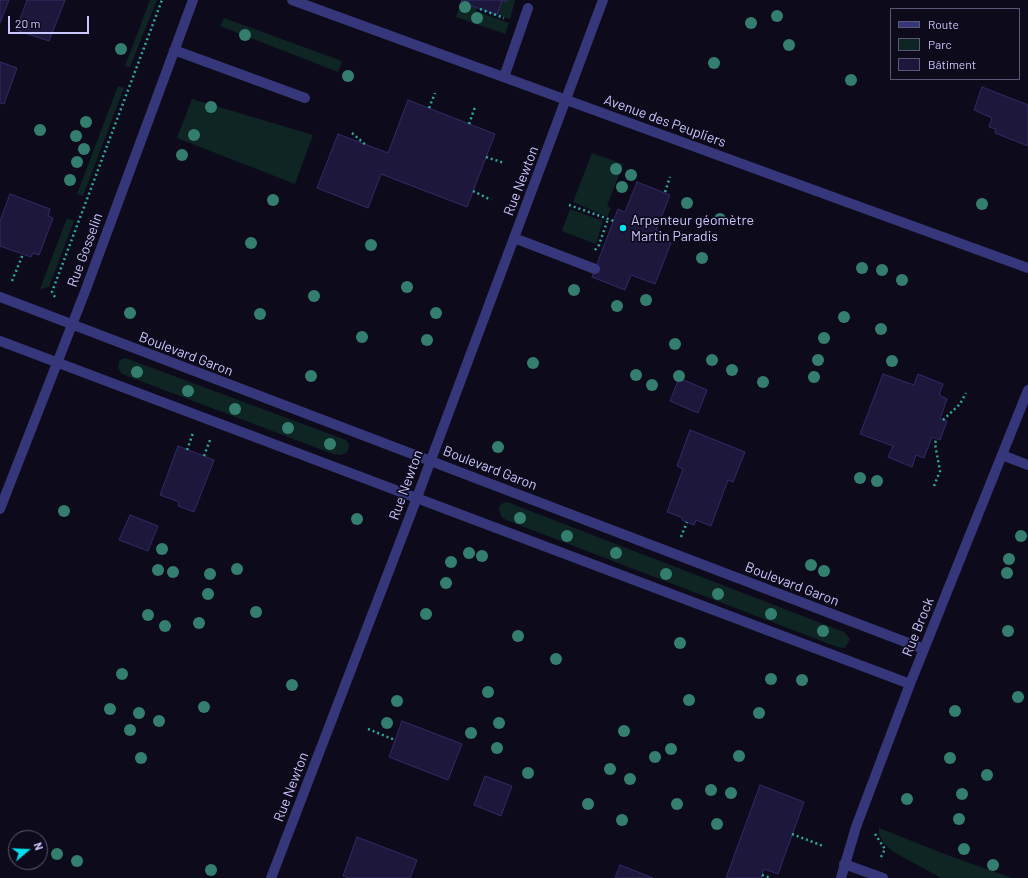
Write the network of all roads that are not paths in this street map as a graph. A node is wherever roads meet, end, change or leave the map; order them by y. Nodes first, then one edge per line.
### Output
1 (193, 0) edge
2 (292, 0) edge
3 (603, 0) edge
4 (528, 8) dead end
5 (174, 50) junction
6 (504, 77) junction
7 (305, 98) dead end
8 (566, 100) junction
9 (514, 238) junction
10 (1028, 268) edge
11 (595, 269) dead end
12 (0, 297) edge
13 (72, 325) junction
14 (0, 341) edge
15 (56, 362) junction
16 (1028, 390) edge
17 (1002, 455) junction
18 (430, 460) junction
19 (1028, 465) edge
20 (417, 498) junction
21 (0, 509) edge
22 (924, 649) junction
23 (910, 684) junction
24 (844, 864) junction
25 (271, 878) edge
26 (841, 878) edge
27 (883, 878) edge

1 - 5 street, Rue Gosselin
2 - 6 street, Avenue des Peupliers
3 - 8 street, Rue Newton
4 - 6 street
5 - 7 street
5 - 13 street, Rue Gosselin
6 - 8 street, Avenue des Peupliers
8 - 9 street, Rue Newton
8 - 10 street, Avenue des Peupliers
9 - 11 street
9 - 18 street, Rue Newton
12 - 13 street, Boulevard Garon
13 - 15 street, Rue Gosselin
13 - 18 street, Boulevard Garon
14 - 15 street
15 - 20 street
15 - 21 street, Rue Gosselin
16 - 17 street, Rue Brock
17 - 19 street
17 - 22 street, Rue Brock
18 - 20 street, Rue Newton
18 - 22 street, Boulevard Garon
20 - 23 street
20 - 25 street, Rue Newton
22 - 23 street, Rue Brock
23 - 24 street, Rue Brock
24 - 26 street, Rue Brock
24 - 27 street

